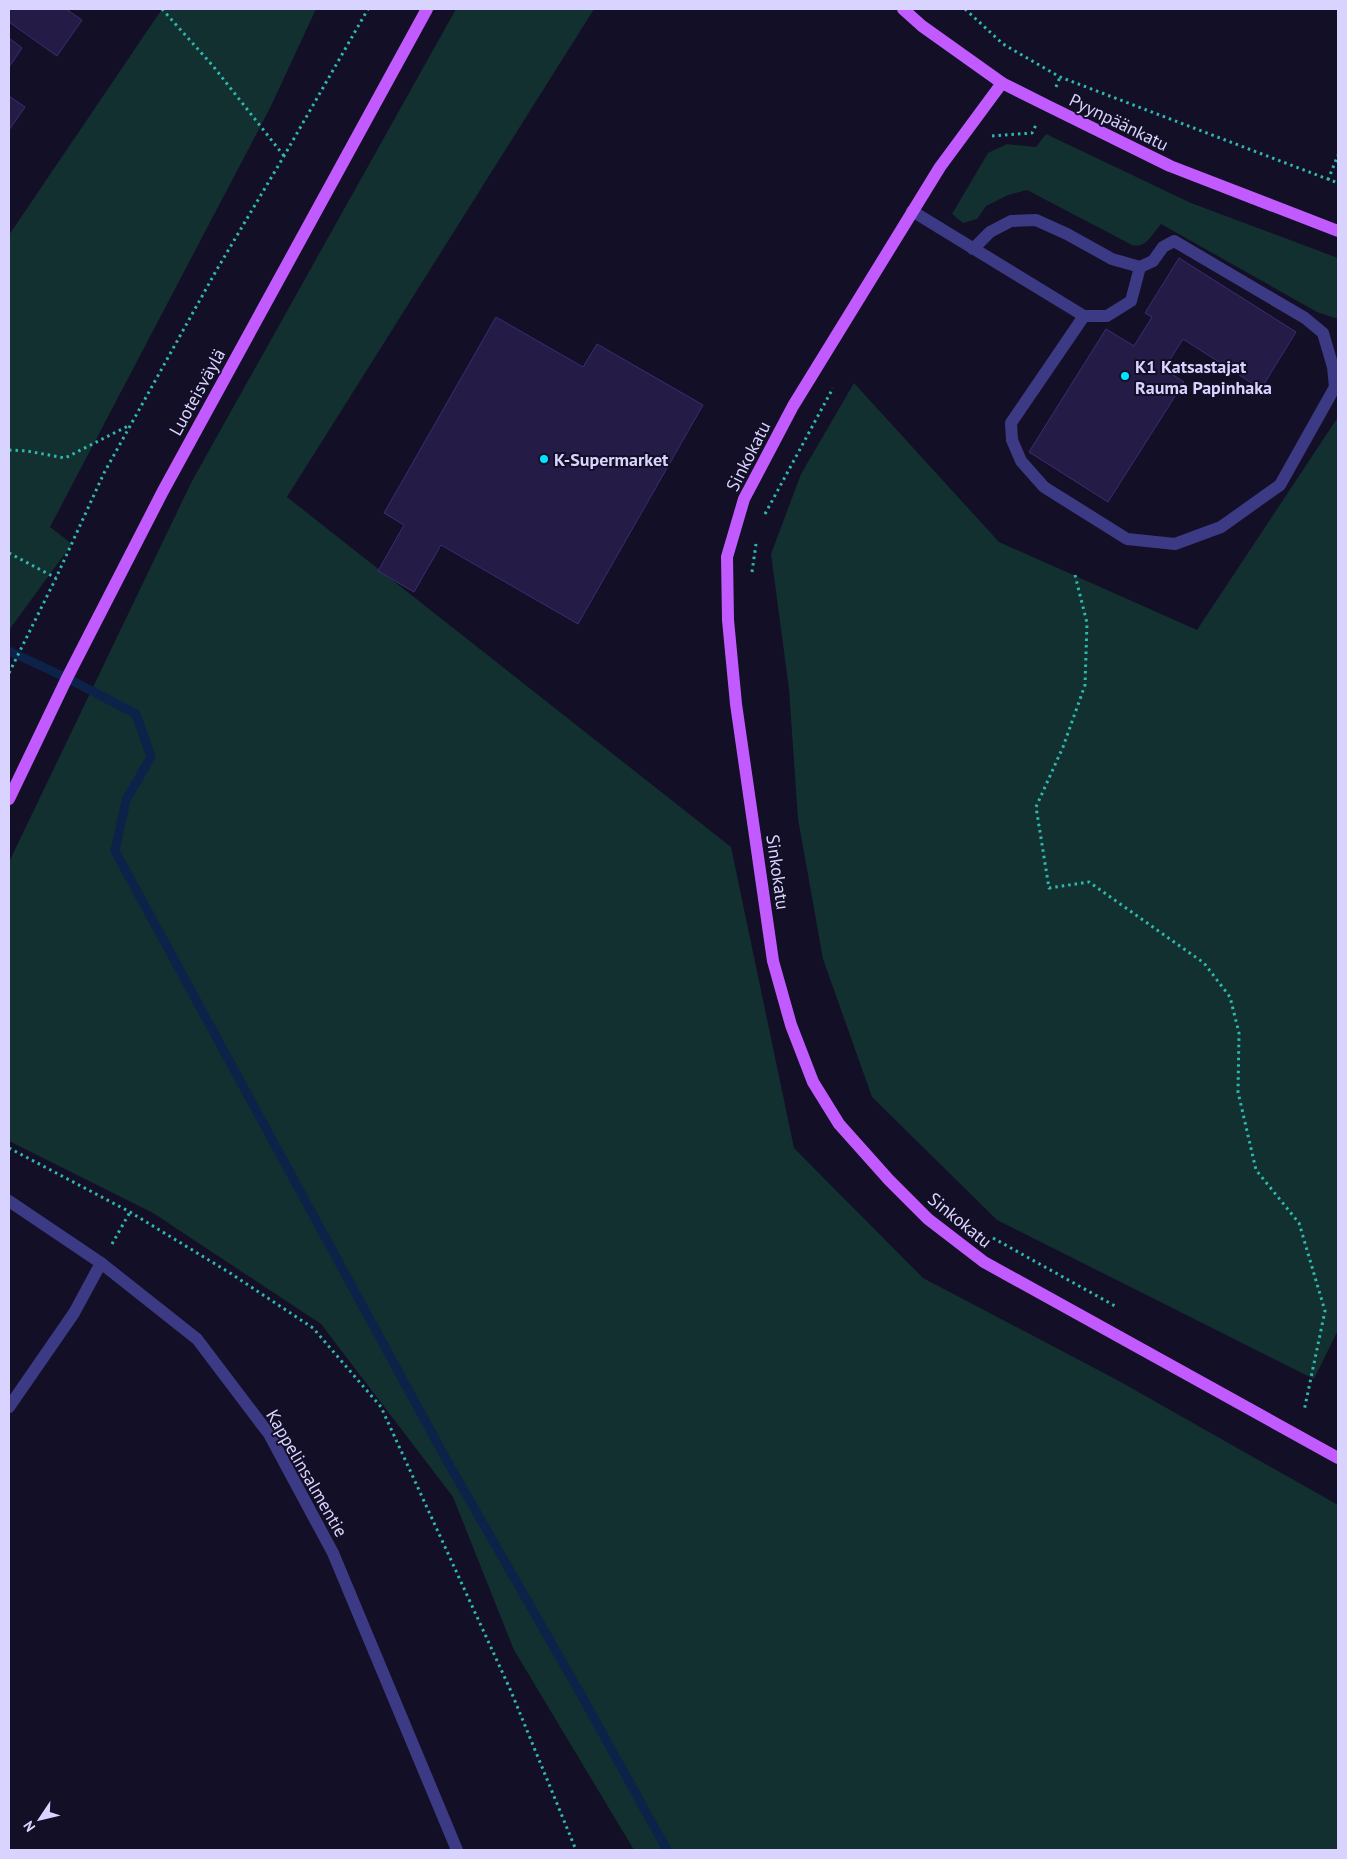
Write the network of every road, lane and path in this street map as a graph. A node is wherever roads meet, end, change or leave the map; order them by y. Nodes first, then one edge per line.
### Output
1 (162, 9) edge
2 (368, 9) edge
3 (427, 9) edge
4 (903, 9) edge
5 (965, 9) edge
6 (1060, 77) junction
7 (1002, 83) junction
8 (1048, 106) junction
9 (990, 136) dead end
10 (1338, 155) edge
11 (284, 156) junction
12 (1328, 180) junction
13 (1338, 183) edge
14 (912, 211) junction
15 (1338, 231) edge
16 (973, 249) junction
17 (1140, 267) junction
18 (1084, 316) junction
19 (834, 388) dead end
20 (130, 425) junction
21 (9, 450) edge
22 (764, 516) dead end
23 (757, 542) dead end
24 (9, 553) edge
25 (1075, 576) dead end
26 (56, 578) junction
27 (750, 579) dead end
28 (9, 673) edge
29 (9, 799) edge
30 (9, 1148) edge
31 (9, 1201) edge
32 (130, 1212) junction
33 (991, 1237) dead end
34 (101, 1262) junction
35 (1122, 1310) dead end
36 (9, 1406) edge
37 (1296, 1406) dead end
38 (1304, 1411) junction
39 (1313, 1416) dead end
40 (1338, 1458) edge
41 (457, 1850) edge
42 (576, 1850) edge

1 - 11 path
2 - 11 path
3 - 29 main road, Luoteisväylä
4 - 7 main road, Pyynpäänkatu
5 - 6 path
6 - 8 path
6 - 12 path
7 - 8 main road, Pyynpäänkatu
7 - 14 main road, Sinkokatu
8 - 9 path
8 - 15 main road, Pyynpäänkatu
10 - 12 path
11 - 20 path
12 - 13 path
14 - 16 street
14 - 40 main road, Sinkokatu
16 - 17 street
16 - 18 street
17 - 18 street
17 - 18 street
19 - 22 path
20 - 21 path
20 - 26 path
23 - 27 path
24 - 26 path
25 - 38 path
26 - 28 path
30 - 32 path
31 - 34 street, Kappelinsalmentie
32 - 34 path
32 - 42 path
33 - 35 path
34 - 36 street
34 - 41 street, Kappelinsalmentie
37 - 38 path
38 - 39 path

